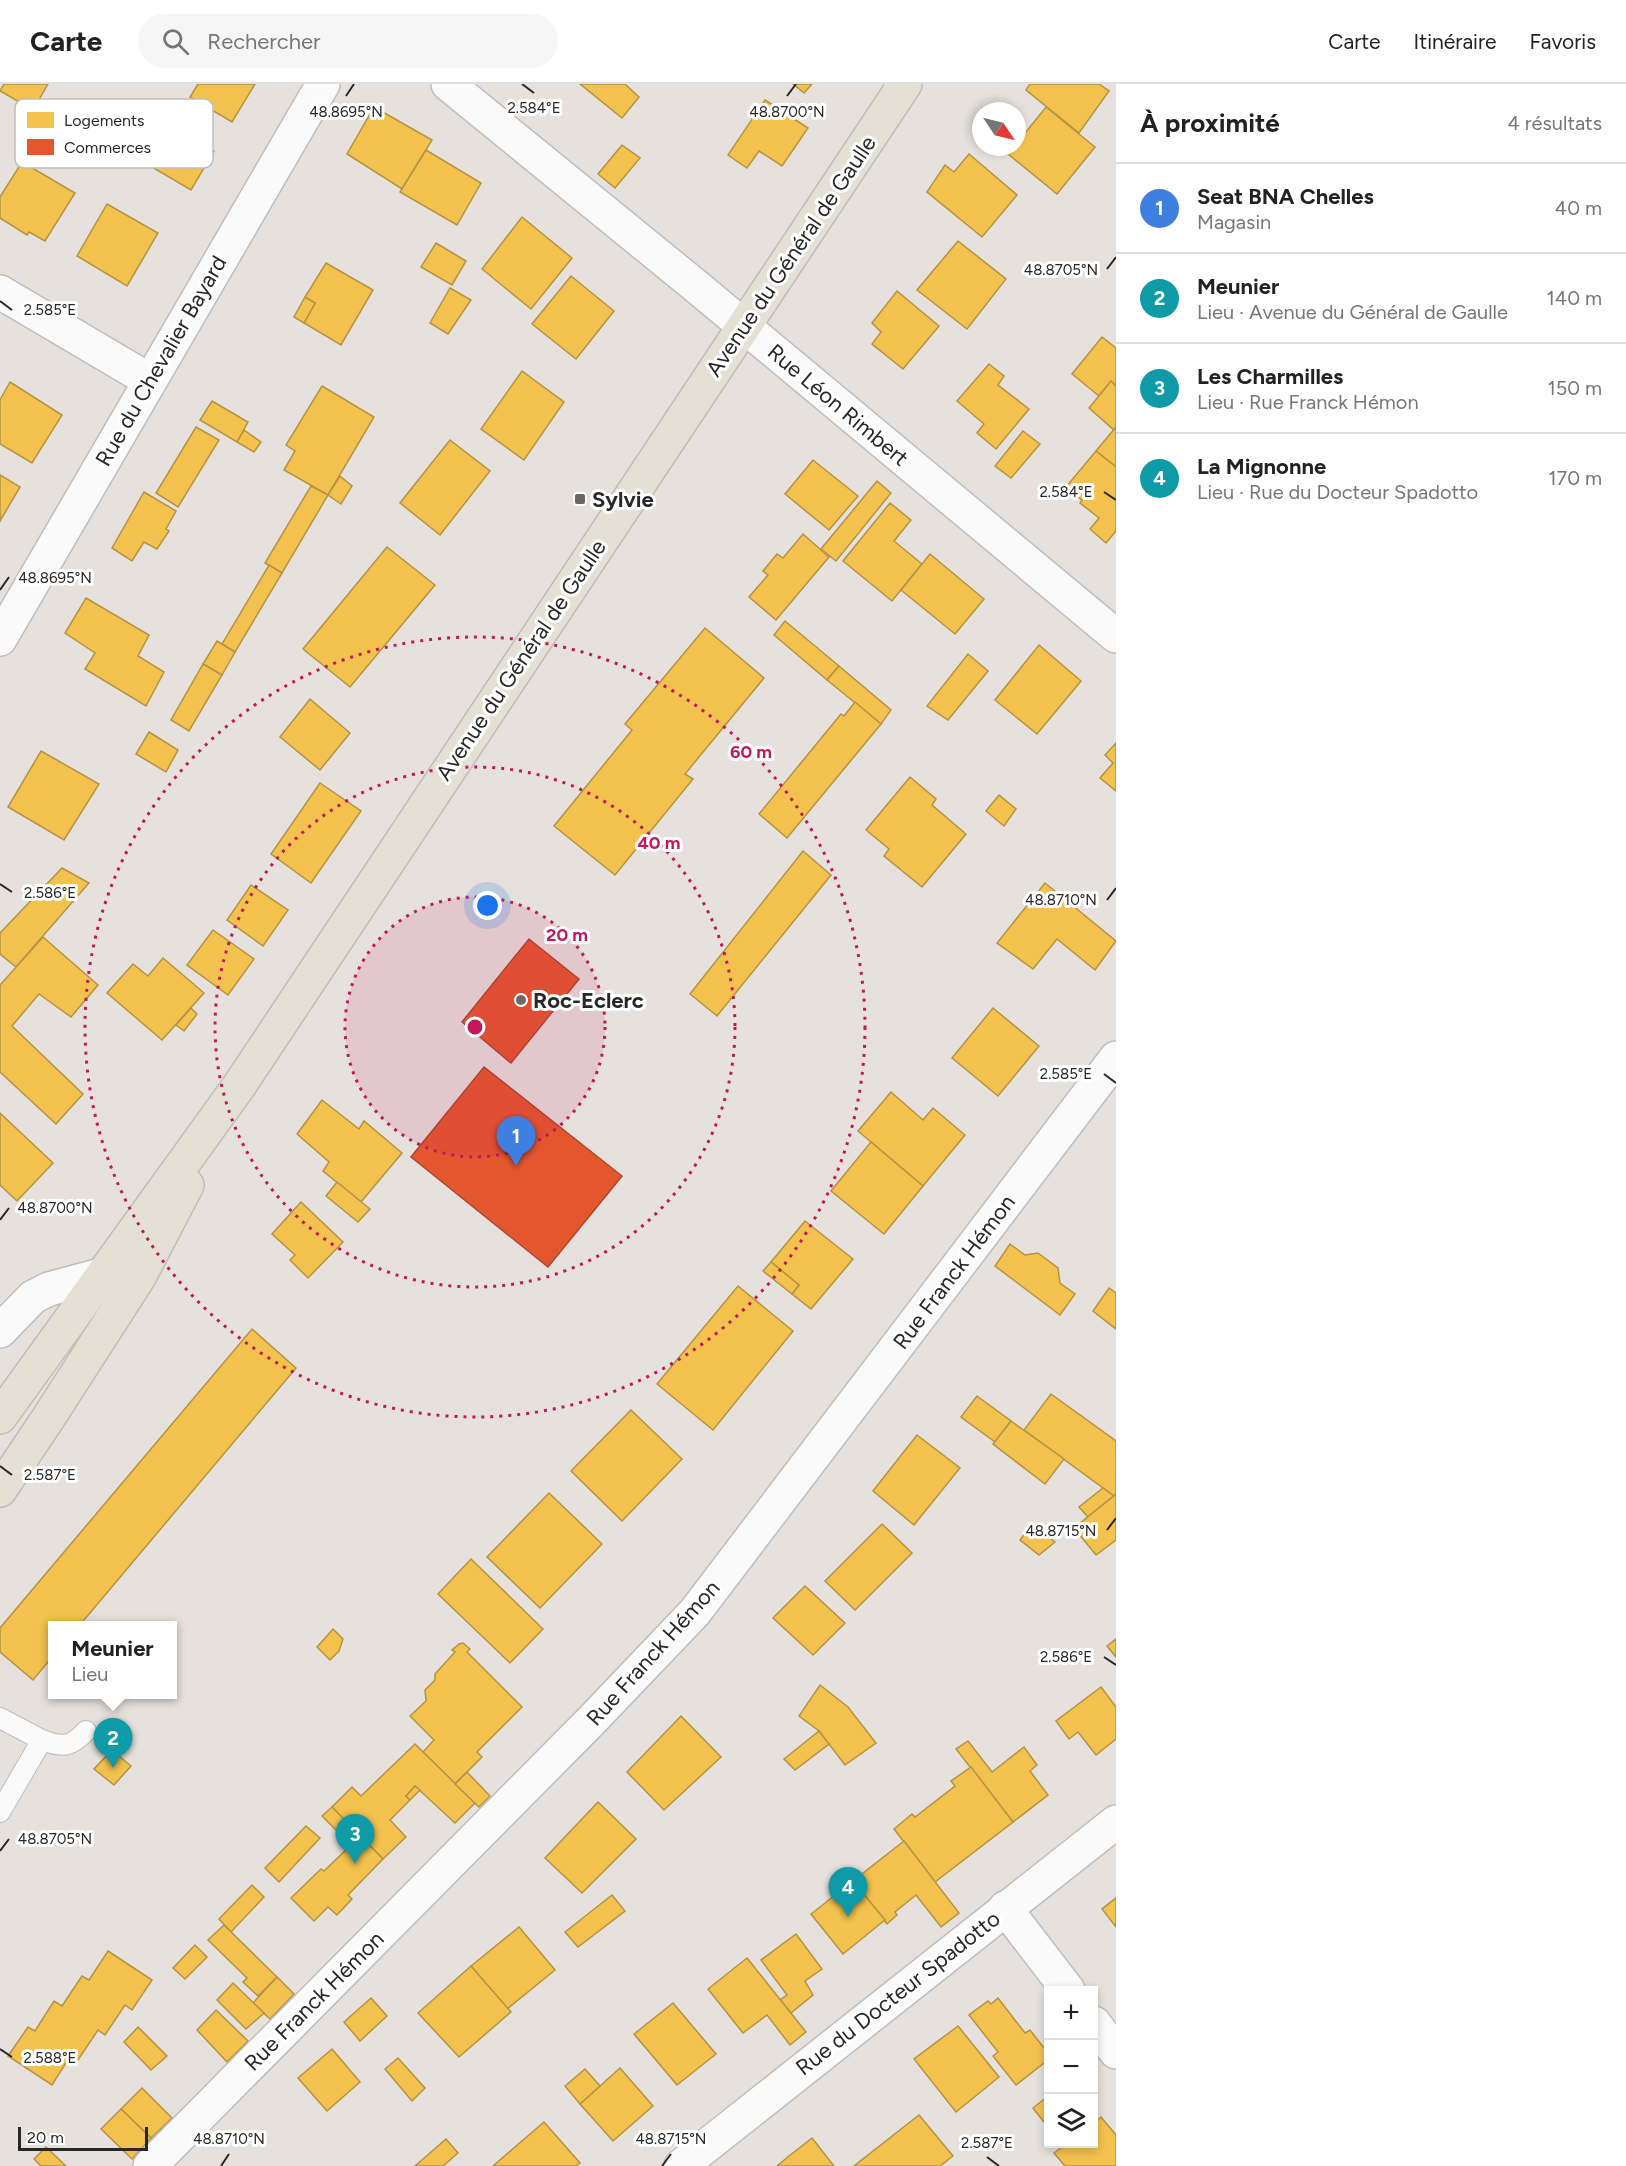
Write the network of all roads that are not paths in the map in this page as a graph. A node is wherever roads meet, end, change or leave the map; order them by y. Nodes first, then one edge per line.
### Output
1 (323, 84) edge
2 (448, 84) edge
3 (905, 84) edge
4 (0, 292) edge
5 (745, 327) junction
6 (149, 380) junction
7 (1116, 636) edge
8 (0, 639) edge
9 (1116, 1058) edge
10 (238, 1086) junction
11 (101, 1275) junction
12 (0, 1331) edge
13 (0, 1417) edge
14 (0, 1490) edge
15 (0, 1719) edge
16 (86, 1731) dead end
17 (42, 1740) junction
18 (0, 1812) edge
19 (1116, 1822) edge
20 (1005, 1908) junction
21 (1065, 1986) edge
22 (1098, 2028) edge
23 (1116, 2052) edge
24 (150, 2166) edge
25 (681, 2166) edge

1 - 6 street, Rue du Chevalier Bayard
2 - 5 street, Rue Léon Rimbert
3 - 5 main road, Avenue du Général de Gaulle
4 - 6 street
5 - 7 street, Rue Léon Rimbert
5 - 10 main road, Avenue du Général de Gaulle
6 - 8 street, Rue du Chevalier Bayard
9 - 24 street, Rue Franck Hémon
10 - 11 main road, Avenue du Général de Gaulle
10 - 14 main road, Avenue du Général de Gaulle
11 - 12 street
11 - 13 main road, Avenue du Général de Gaulle
15 - 17 lane
16 - 17 lane
17 - 18 lane
19 - 20 street, Rue du Docteur Spadotto
20 - 21 street
20 - 25 street, Rue du Docteur Spadotto
22 - 23 street

